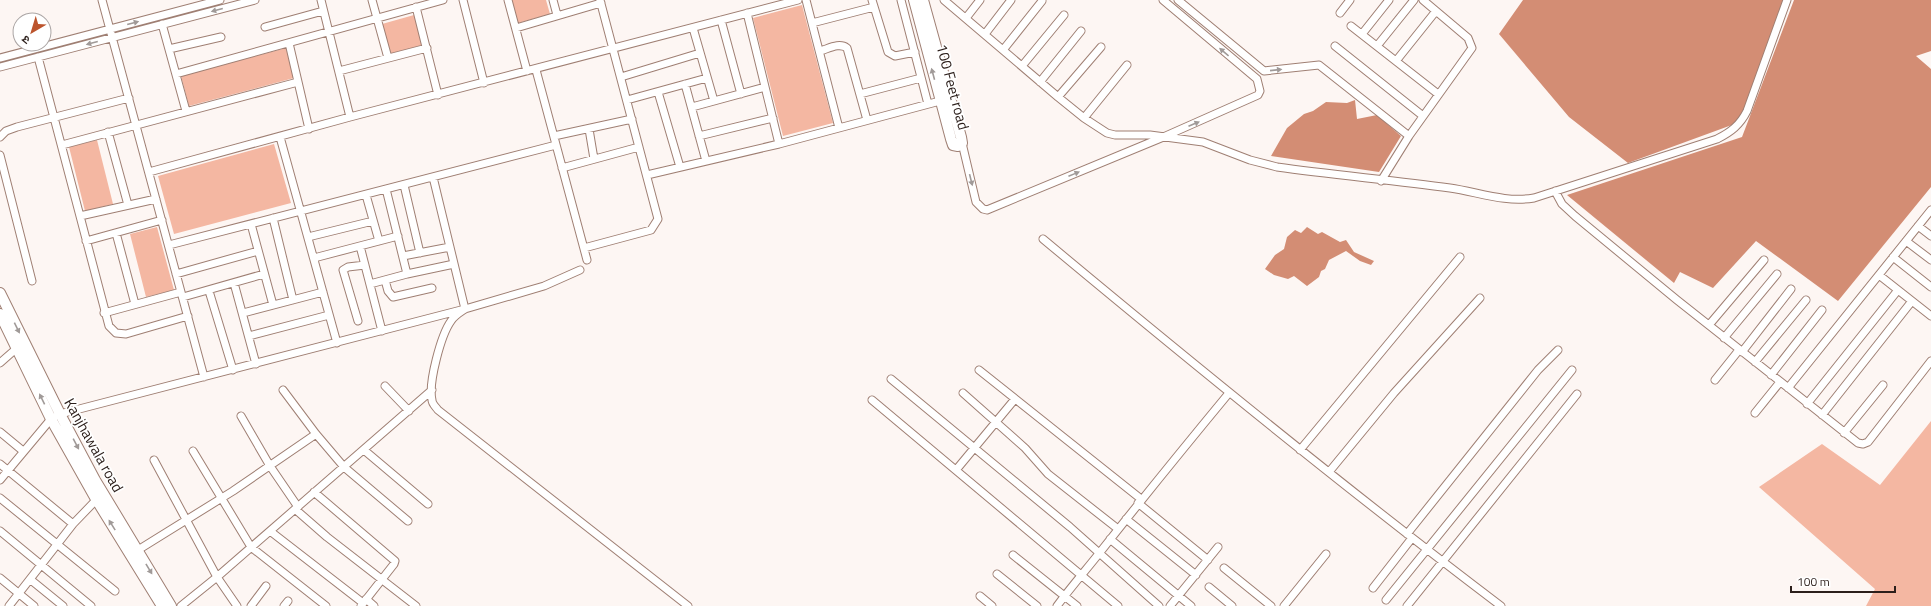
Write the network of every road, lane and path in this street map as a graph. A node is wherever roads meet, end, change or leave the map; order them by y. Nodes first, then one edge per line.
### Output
1 (102, 0) edge
2 (220, 0) edge
3 (251, 0) edge
4 (320, 0) edge
5 (372, 0) edge
6 (443, 0) edge
7 (463, 0) edge
8 (508, 0) edge
9 (553, 0) edge
10 (798, 0) edge
11 (806, 0) edge
12 (901, 0) edge
13 (914, 0) edge
14 (923, 0) edge
15 (944, 0) edge
16 (980, 0) edge
17 (1011, 0) edge
18 (1163, 0) edge
19 (1178, 0) edge
20 (1350, 0) edge
21 (1389, 0) edge
22 (1414, 0) edge
23 (1423, 0) edge
24 (1787, 0) edge
25 (601, 1) edge
26 (1042, 1) edge
27 (201, 2) edge
28 (873, 3) edge
29 (416, 8) junction
30 (323, 11) junction
31 (1436, 11) junction
32 (747, 13) junction
33 (1340, 13) dead end
34 (557, 15) junction
35 (1064, 15) dead end
36 (377, 18) junction
37 (966, 18) junction
38 (721, 20) junction
39 (162, 24) junction
40 (812, 24) junction
41 (1351, 26) dead end
42 (265, 27) dead end
43 (516, 28) junction
44 (693, 28) junction
45 (110, 29) junction
46 (1081, 31) dead end
47 (328, 32) junction
48 (985, 34) junction
49 (1362, 34) junction
50 (221, 36) dead end
51 (112, 37) junction
52 (289, 43) junction
53 (1335, 46) dead end
54 (1377, 46) junction
55 (1101, 47) dead end
56 (427, 48) junction
57 (613, 48) junction
58 (169, 49) junction
59 (1003, 50) junction
60 (820, 51) junction
61 (915, 52) junction
62 (700, 53) junction
63 (38, 57) junction
64 (0, 58) edge
65 (388, 58) junction
66 (1396, 61) junction
67 (1127, 65) dead end
68 (1022, 66) junction
69 (0, 67) edge
70 (536, 70) junction
71 (338, 71) junction
72 (527, 71) junction
73 (176, 74) junction
74 (621, 77) junction
75 (707, 78) junction
76 (921, 78) junction
77 (298, 82) junction
78 (1040, 82) junction
79 (484, 83) junction
80 (686, 84) junction
81 (765, 87) junction
82 (658, 92) junction
83 (741, 94) junction
84 (860, 94) junction
85 (1438, 94) junction
86 (438, 95) junction
87 (1058, 97) junction
88 (129, 98) junction
89 (627, 100) junction
90 (714, 101) junction
91 (940, 101) junction
92 (928, 104) junction
93 (692, 107) junction
94 (186, 111) junction
95 (1423, 116) junction
96 (53, 117) junction
97 (350, 117) junction
98 (773, 118) junction
99 (1084, 118) junction
100 (632, 119) junction
101 (867, 120) junction
102 (136, 124) junction
103 (839, 128) junction
104 (309, 129) junction
105 (589, 129) junction
106 (108, 132) junction
107 (554, 136) junction
108 (699, 136) junction
109 (1165, 136) junction
110 (1409, 136) junction
111 (0, 137) edge
112 (280, 137) junction
113 (962, 143) junction
114 (779, 144) junction
115 (62, 145) junction
116 (556, 145) junction
117 (640, 147) junction
118 (0, 155) edge
119 (594, 159) junction
120 (706, 161) junction
121 (680, 167) junction
122 (562, 168) junction
123 (149, 172) junction
124 (647, 175) junction
125 (433, 177) junction
126 (1381, 181) junction
127 (404, 185) junction
128 (386, 189) junction
129 (1555, 191) junction
130 (366, 194) junction
131 (156, 199) junction
132 (128, 204) junction
133 (1931, 210) edge
134 (301, 211) junction
135 (80, 216) junction
136 (273, 218) junction
137 (162, 220) junction
138 (373, 222) junction
139 (251, 224) junction
140 (1918, 226) junction
141 (116, 232) junction
142 (398, 236) junction
143 (1931, 236) edge
144 (308, 237) junction
145 (1043, 239) dead end
146 (86, 241) junction
147 (379, 241) junction
148 (1906, 241) junction
149 (169, 245) junction
150 (360, 246) junction
151 (450, 247) junction
152 (584, 248) junction
153 (258, 251) junction
154 (420, 252) junction
155 (403, 256) junction
156 (1460, 257) dead end
157 (1893, 257) junction
158 (314, 258) junction
159 (587, 260) dead end
160 (1764, 260) dead end
161 (1931, 260) edge
162 (365, 264) junction
163 (454, 264) junction
164 (580, 270) dead end
165 (176, 274) junction
166 (264, 274) junction
167 (407, 274) junction
168 (1777, 274) dead end
169 (1879, 275) junction
170 (385, 280) junction
171 (32, 281) dead end
172 (234, 283) junction
173 (370, 284) junction
174 (1931, 286) edge
175 (432, 288) dead end
176 (1791, 289) dead end
177 (1898, 290) junction
178 (209, 291) junction
179 (323, 292) junction
180 (0, 293) edge
181 (182, 295) junction
182 (1480, 298) dead end
183 (293, 300) junction
184 (1806, 300) dead end
185 (1912, 301) junction
186 (135, 304) junction
187 (273, 305) junction
188 (465, 309) junction
189 (1822, 310) dead end
190 (104, 312) junction
191 (243, 313) junction
192 (0, 314) edge
193 (329, 315) junction
194 (188, 316) junction
195 (1931, 316) edge
196 (358, 321) dead end
197 (1709, 326) junction
198 (382, 331) junction
199 (249, 336) junction
200 (1724, 338) junction
201 (337, 343) junction
202 (17, 348) junction
203 (1558, 350) dead end
204 (1740, 351) junction
205 (1931, 361) edge
206 (1755, 362) junction
207 (0, 363) edge
208 (256, 364) junction
209 (233, 370) junction
210 (979, 370) dead end
211 (1572, 370) dead end
212 (1771, 375) junction
213 (204, 377) junction
214 (891, 379) dead end
215 (1715, 380) dead end
216 (1780, 382) junction
217 (1883, 385) dead end
218 (385, 386) dead end
219 (1788, 388) junction
220 (283, 390) dead end
221 (432, 390) junction
222 (963, 393) dead end
223 (1229, 393) junction
224 (1577, 394) dead end
225 (1015, 399) junction
226 (872, 400) dead end
227 (1807, 404) junction
228 (409, 411) junction
229 (1755, 413) dead end
230 (1822, 415) junction
231 (56, 416) junction
232 (241, 416) dead end
233 (996, 421) junction
234 (0, 432) edge
235 (1844, 433) junction
236 (316, 434) junction
237 (975, 448) junction
238 (364, 450) junction
239 (1300, 450) junction
240 (23, 451) junction
241 (193, 451) dead end
242 (154, 460) dead end
243 (0, 464) edge
244 (270, 466) junction
245 (344, 467) junction
246 (8, 470) junction
247 (956, 470) junction
248 (1328, 472) junction
249 (0, 480) edge
250 (314, 492) junction
251 (100, 497) junction
252 (0, 498) edge
253 (221, 498) junction
254 (1139, 501) junction
255 (428, 504) dead end
256 (296, 508) junction
257 (1126, 518) junction
258 (186, 521) junction
259 (408, 521) dead end
260 (74, 524) junction
261 (1118, 529) junction
262 (0, 531) edge
263 (270, 531) junction
264 (1410, 536) junction
265 (1110, 539) junction
266 (58, 544) junction
267 (252, 547) junction
268 (1218, 547) dead end
269 (138, 550) junction
270 (1427, 550) junction
271 (1099, 554) junction
272 (1326, 554) dead end
273 (1013, 555) dead end
274 (1208, 560) junction
275 (1442, 562) junction
276 (42, 565) junction
277 (1224, 568) dead end
278 (997, 574) dead end
279 (1080, 575) junction
280 (1196, 575) junction
281 (217, 577) junction
282 (0, 578) edge
283 (382, 579) junction
284 (31, 580) junction
285 (266, 586) dead end
286 (1209, 587) dead end
287 (1373, 588) dead end
288 (115, 591) dead end
289 (19, 594) junction
290 (980, 596) dead end
291 (1064, 596) junction
292 (1179, 596) junction
293 (1386, 600) dead end
294 (363, 603) edge
295 (9, 606) edge
296 (34, 606) edge
297 (64, 606) edge
298 (91, 606) edge
299 (162, 606) edge
300 (171, 606) edge
301 (181, 606) edge
302 (237, 606) edge
303 (251, 606) edge
304 (326, 606) edge
305 (374, 606) edge
306 (416, 606) edge
307 (688, 606) edge
308 (992, 606) edge
309 (1038, 606) edge
310 (1057, 606) edge
311 (1076, 606) edge
312 (1118, 606) edge
313 (1159, 606) edge
314 (1170, 606) edge
315 (1191, 606) edge
316 (1232, 606) edge
317 (1271, 606) edge
318 (1284, 606) edge
319 (1407, 606) edge
320 (1500, 606) edge

1 - 45 street
2 - 27 street
3 -> 39 street
4 - 30 street
5 - 36 street
6 - 29 street
7 - 79 street
8 - 43 street
9 - 34 street
10 - 32 street
11 - 40 street
12 - 61 street
91 -> 13 main road, 100 Feet road
14 - 113 main road, 100 Feet road
15 - 37 street
16 - 37 street
17 - 48 street
109 -> 18 street
19 -> 110 street
20 - 33 street
21 - 49 street
22 - 54 street
23 - 31 street
24 - 129 street
25 - 34 street
25 - 57 street
26 - 59 street
45 -> 27 street
28 - 40 street
28 - 61 street
29 - 36 street
29 - 56 street
30 - 42 street
30 - 47 street
31 - 66 street
31 - 85 street
32 - 38 street
32 - 81 street
34 - 43 street
35 - 68 street
36 - 47 street
36 - 65 street
37 - 48 street
38 - 44 street
38 - 83 street
39 - 51 street
39 - 58 street
40 - 60 street
41 - 49 street
43 - 72 street
44 - 57 street
44 - 62 street
45 - 51 street
45 - 64 street
46 - 78 street
47 - 52 street
47 - 71 street
48 - 59 street
49 - 54 street
50 - 58 street
51 -> 63 street
51 - 88 street
52 - 73 street
52 - 77 street
53 - 95 street
54 - 66 street
55 - 87 street
56 - 65 street
56 - 86 street
57 - 70 street
57 - 74 street
58 - 73 street
59 - 68 street
60 - 84 street
60 - 103 street
61 - 76 street
62 - 74 street
62 - 75 street
63 - 69 street
63 - 96 street
65 - 71 street
66 - 85 street
67 - 99 street
68 - 78 street
70 - 72 street
70 - 107 street
71 - 97 street
72 - 79 street
73 - 94 street
74 - 89 street
75 - 80 street
75 - 90 street
76 - 84 street
76 - 92 street
77 - 94 street
77 - 104 street
78 - 87 street
79 - 86 street
80 - 82 street
80 - 93 street
81 - 83 street
81 - 98 street
82 - 89 street
82 - 121 street
83 - 90 street
84 - 101 street
85 - 95 street
86 - 97 street
87 - 99 street
88 - 96 street
88 - 102 street
89 - 100 street
90 - 93 street
91 - 92 street
91 - 113 main road, 100 Feet road
92 - 101 street
93 - 108 street
94 - 102 street
95 - 110 street
96 - 111 street
96 - 115 street
97 - 104 street
98 - 108 street
98 - 114 street
99 - 109 street
100 - 105 street
100 - 117 street
101 - 103 street
102 - 106 street
102 - 123 street
103 - 114 street
104 - 112 street
105 - 107 street
105 - 119 street
106 - 115 street
106 - 132 street
107 - 116 street
108 - 120 street
113 -> 109 street
109 - 126 street
110 - 126 street
112 - 123 street
112 - 134 street
114 - 120 street
115 - 135 street
116 - 122 street
116 - 125 street
117 - 119 street
117 - 124 street
118 - 171 street
119 - 122 street
120 - 121 street
121 - 124 street
122 - 152 street
123 - 131 street
124 - 152 street
125 - 127 street
125 - 151 street
126 - 129 street
127 - 128 street
127 - 154 street
128 - 130 street
128 - 142 street
129 - 197 street
130 - 134 street
130 - 138 street
131 - 132 street
131 - 137 street
132 - 135 street
133 - 140 street
134 - 136 street
134 - 144 street
135 - 146 street
136 - 139 street
136 - 183 street
137 - 141 street
137 - 149 street
138 - 144 street
138 - 147 street
139 - 149 street
139 - 153 street
140 - 143 street
140 - 148 street
141 - 146 street
141 - 186 street
142 - 147 street
142 - 155 street
144 - 158 street
145 - 223 street
146 - 190 street
147 - 150 street
148 - 157 street
148 - 161 street
149 - 165 street
150 - 158 street
150 - 162 street
151 - 154 street
151 - 163 street
152 - 159 street
153 - 165 street
153 - 166 street
154 - 155 street
155 - 167 street
156 - 239 street
157 - 169 street
157 - 174 street
158 - 179 street
160 - 197 street
162 - 173 street
162 - 196 street
163 - 167 street
163 - 188 street
164 - 188 street
165 - 181 street
166 - 172 street
166 - 187 street
167 - 170 street
168 - 200 street
169 - 177 street
169 - 219 street
170 - 173 street
170 - 175 street
172 - 178 street
172 - 191 street
173 - 198 street
176 - 204 street
177 - 185 street
177 - 227 street
178 - 181 street
178 - 209 street
179 - 183 street
179 - 193 street
180 -> 231 main road, Kanjhawala road
181 - 186 street
181 - 194 street
182 - 248 street
183 - 187 street
184 - 206 street
185 - 195 street
185 - 230 street
186 - 190 street
187 - 191 street
188 - 198 street
188 - 221 street
189 - 212 street
190 - 194 street
191 - 199 street
192 - 202 main road, Kanjhawala road
193 - 199 street
193 - 201 street
194 - 213 street
197 - 200 street
198 - 201 street
199 - 208 street
200 - 204 street
201 - 208 street
202 - 207 street
231 -> 202 main road, Kanjhawala road
203 - 264 street
204 - 206 street
204 - 215 street
205 - 235 street
206 - 212 street
208 - 209 street
209 - 213 street
210 - 225 street
211 - 270 street
212 - 216 street
213 - 231 street
214 - 237 street
216 - 219 street
216 - 229 street
217 - 235 street
218 - 228 street
219 - 227 street
220 - 236 street
221 - 228 street
221 - 307 street
222 - 233 street
223 - 239 street
223 - 254 street
224 - 275 street
225 - 233 street
225 - 254 street
226 - 247 street
227 - 230 street
228 - 238 street
230 - 235 street
231 - 240 street
231 - 251 main road, Kanjhawala road
232 - 244 street
233 - 237 street
233 - 261 street
234 - 240 street
236 - 244 street
236 - 245 street
237 - 247 street
237 - 271 street
238 - 245 street
238 - 255 street
239 - 248 street
240 - 246 street
241 - 253 street
242 - 258 street
243 - 246 street
244 - 253 street
244 - 256 street
245 - 250 street
245 - 259 street
246 - 249 street
246 - 260 street
247 - 279 street
248 - 264 street
250 - 256 street
250 - 283 street
251 - 260 street
251 - 269 main road, Kanjhawala road
299 -> 251 main road, Kanjhawala road
252 - 266 street
253 - 258 street
253 - 267 street
254 - 257 street
254 - 274 street
256 - 263 street
256 - 283 street
257 - 261 street
257 - 280 street
258 - 269 street
258 - 281 street
260 - 266 street
261 - 265 street
262 - 276 street
263 - 267 street
263 - 294 street
264 - 270 street
264 - 287 street
265 - 271 street
265 - 292 street
266 - 276 street
266 - 288 street
267 - 281 street
267 - 304 street
268 - 274 street
269 -> 300 main road, Kanjhawala road
270 - 275 street
270 - 293 street
271 - 279 street
271 - 313 street
272 - 318 street
273 - 291 street
274 - 280 street
275 - 319 street
275 - 320 street
276 - 284 street
276 - 298 street
277 - 317 street
278 - 309 street
279 - 291 street
279 - 312 street
280 - 292 street
281 - 301 street
281 - 302 street
282 - 289 street
283 - 294 street
283 - 306 street
284 - 289 street
284 - 297 street
285 - 303 street
286 - 316 street
289 - 295 street
289 - 296 street
290 - 308 street
291 - 310 street
291 - 311 street
292 - 314 street
292 - 315 street
294 - 305 street

